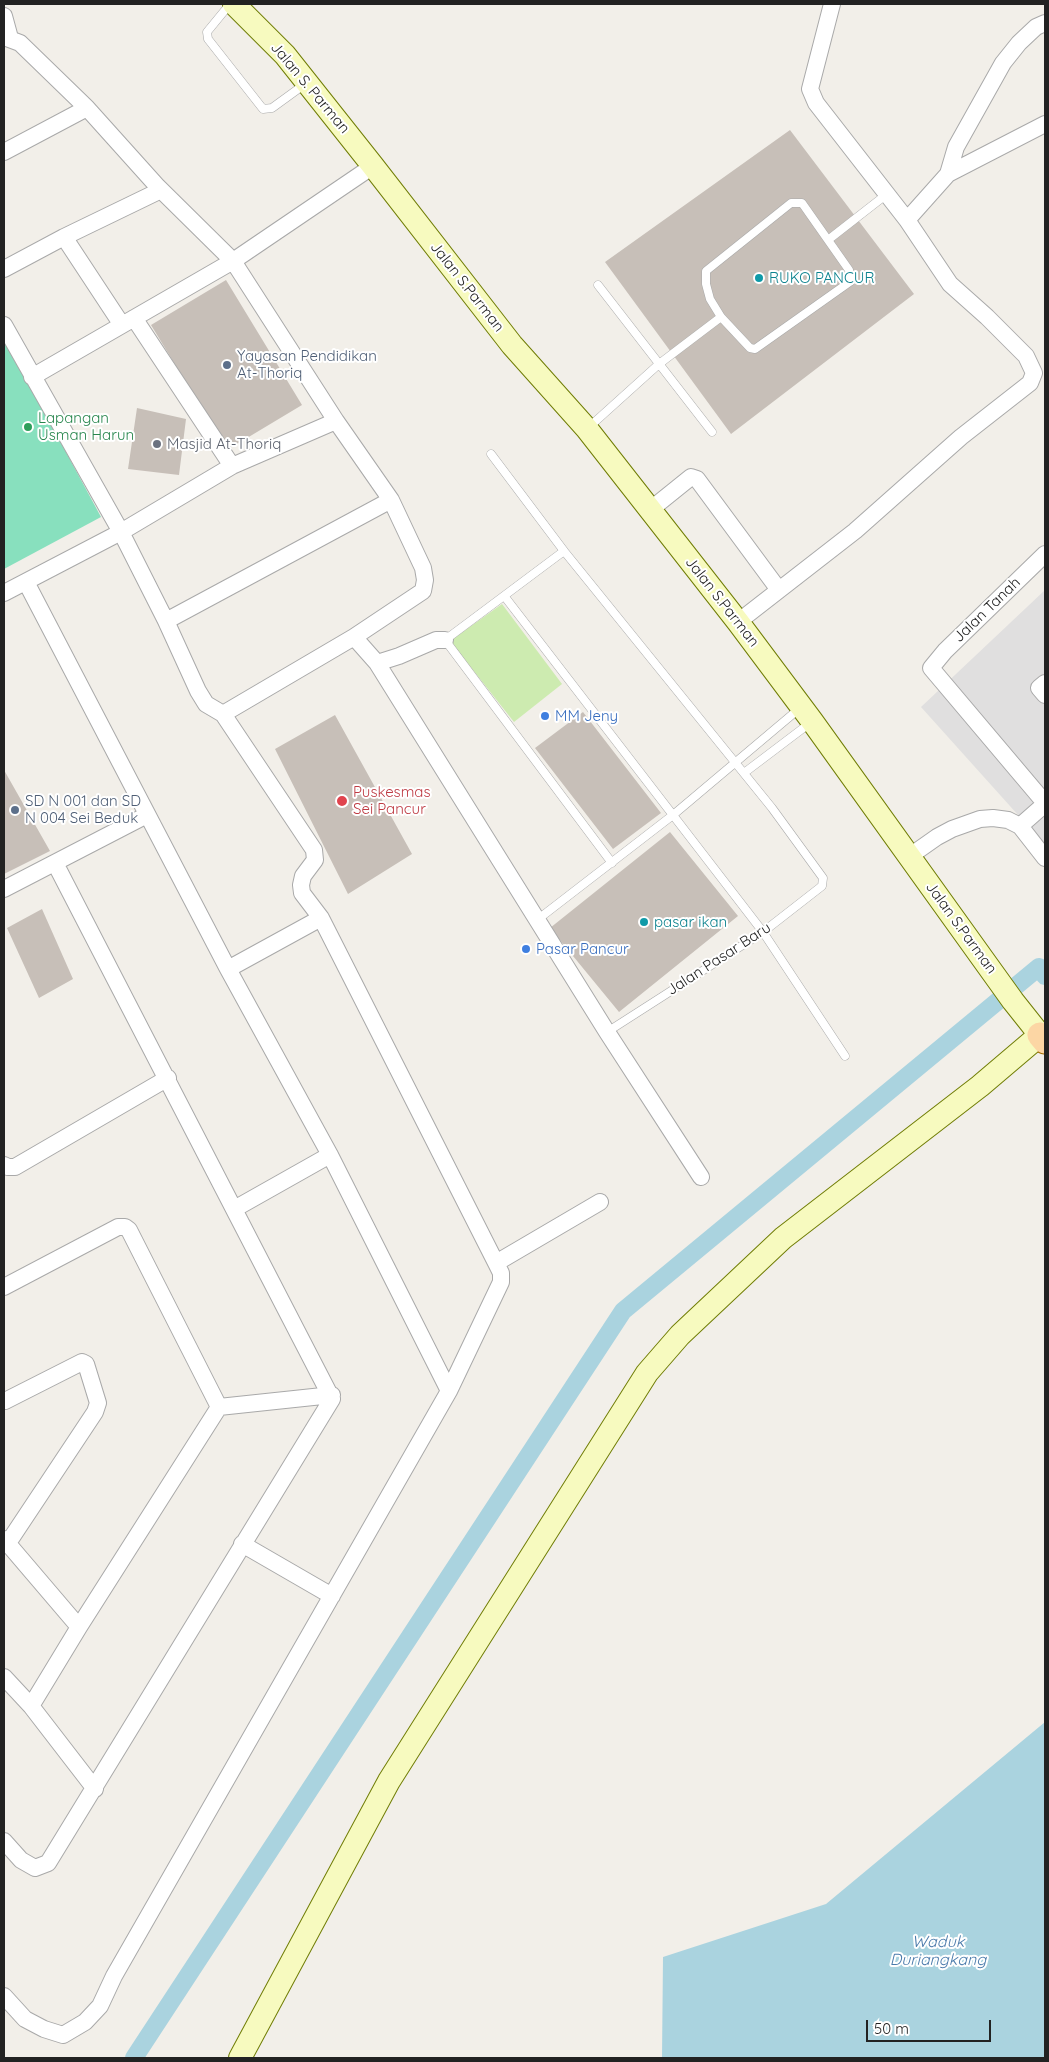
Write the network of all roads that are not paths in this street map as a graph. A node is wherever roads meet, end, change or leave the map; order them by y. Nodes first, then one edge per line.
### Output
1 (230, 4) edge
2 (234, 4) edge
3 (832, 4) edge
4 (4, 16) edge
5 (1045, 23) edge
6 (7, 38) edge
7 (307, 83) junction
8 (87, 108) junction
9 (1045, 124) edge
10 (4, 152) edge
11 (377, 171) junction
12 (948, 174) junction
13 (158, 187) junction
14 (887, 194) junction
15 (907, 220) junction
16 (64, 237) junction
17 (828, 240) junction
18 (233, 260) junction
19 (4, 269) edge
20 (598, 285) dead end
21 (721, 318) junction
22 (128, 321) junction
23 (4, 325) edge
24 (659, 364) junction
25 (32, 377) junction
26 (336, 421) junction
27 (587, 429) junction
28 (712, 432) dead end
29 (491, 454) dead end
30 (232, 466) junction
31 (391, 500) junction
32 (650, 510) junction
33 (121, 532) junction
34 (564, 551) junction
35 (1045, 554) edge
36 (26, 582) junction
37 (779, 590) junction
38 (4, 593) edge
39 (505, 597) junction
40 (166, 621) junction
41 (738, 622) junction
42 (354, 637) junction
43 (445, 640) junction
44 (376, 663) junction
45 (1045, 682) edge
46 (1045, 695) edge
47 (222, 714) junction
48 (807, 714) junction
49 (735, 762) junction
50 (744, 773) junction
51 (1045, 803) edge
52 (147, 815) junction
53 (673, 815) junction
54 (1020, 826) junction
55 (910, 856) junction
56 (1045, 858) edge
57 (55, 862) junction
58 (612, 863) junction
59 (4, 890) edge
60 (321, 918) junction
61 (537, 920) junction
62 (762, 932) junction
63 (228, 970) junction
64 (607, 1032) junction
65 (1043, 1038) edge
66 (845, 1056) dead end
67 (168, 1078) junction
68 (330, 1155) junction
69 (4, 1166) edge
70 (700, 1177) dead end
71 (600, 1202) dead end
72 (236, 1208) junction
73 (496, 1263) junction
74 (4, 1287) edge
75 (450, 1390) junction
76 (332, 1396) junction
77 (4, 1400) edge
78 (219, 1407) junction
79 (6, 1541) edge
80 (242, 1544) junction
81 (332, 1596) junction
82 (79, 1627) junction
83 (4, 1677) edge
84 (31, 1706) junction
85 (95, 1788) junction
86 (4, 1840) edge
87 (4, 1996) edge
88 (240, 2058) edge

1 - 7 lane
2 - 7 street, Jalan S. Parman
3 - 14 street
4 - 6 street
5 - 12 street
6 - 8 street
7 - 11 street, Jalan S. Parman
8 - 10 street
8 - 13 street
9 - 12 street
11 - 18 street
11 - 27 street, Jalan S.Parman
12 - 15 street
13 - 16 street
13 - 18 street
14 - 15 street
14 - 17 lane
15 - 37 street
16 - 19 street
16 - 22 street
17 - 21 lane
17 - 21 lane
18 - 22 street
18 - 26 street
20 - 24 lane
21 - 24 lane
22 - 25 street
22 - 30 street
23 - 25 street
24 - 27 lane
24 - 28 lane
25 - 33 street
26 - 30 street
26 - 31 street
27 - 32 street, Jalan S.Parman
29 - 34 lane, Jalan Pasar Baru
30 - 33 street
31 - 40 street
31 - 42 street
32 - 37 street
32 - 41 street, Jalan S.Parman
33 - 36 street
33 - 40 street
34 - 39 lane
34 - 49 lane, Jalan Pasar Baru
35 - 51 street, Jalan Tanah
36 - 38 street
36 - 52 street
37 - 41 street
39 - 43 lane
39 - 53 lane
40 - 47 street
41 - 48 street, Jalan S.Parman
42 - 44 street
42 - 47 street
43 - 44 street
43 - 58 lane
44 - 61 street
45 - 46 street
47 - 60 street
48 - 49 lane
48 - 50 lane
48 - 55 street, Jalan S.Parman
49 - 50 lane, Jalan Pasar Baru
49 - 53 lane
50 - 62 lane, Jalan Pasar Baru
51 - 54 street
52 - 57 street
52 - 63 street
53 - 58 lane
53 - 62 lane
54 - 55 street
54 - 56 street
55 - 65 street, Jalan S.Parman
57 - 59 street
57 - 67 street
58 - 61 lane
60 - 63 street
60 - 73 street
61 - 64 street
62 - 64 lane, Jalan Pasar Baru
62 - 66 lane
63 - 68 street
64 - 70 street
65 - 88 street
67 - 69 street
67 - 72 street
68 - 72 street
68 - 75 street
71 - 73 street
72 - 76 street
73 - 75 street
74 - 78 street
75 - 81 street
76 - 78 street
76 - 80 street
77 - 79 street
78 - 82 street
79 - 82 street
80 - 81 street
80 - 85 street
81 - 87 street
82 - 84 street
83 - 84 street
84 - 85 street
85 - 86 street

